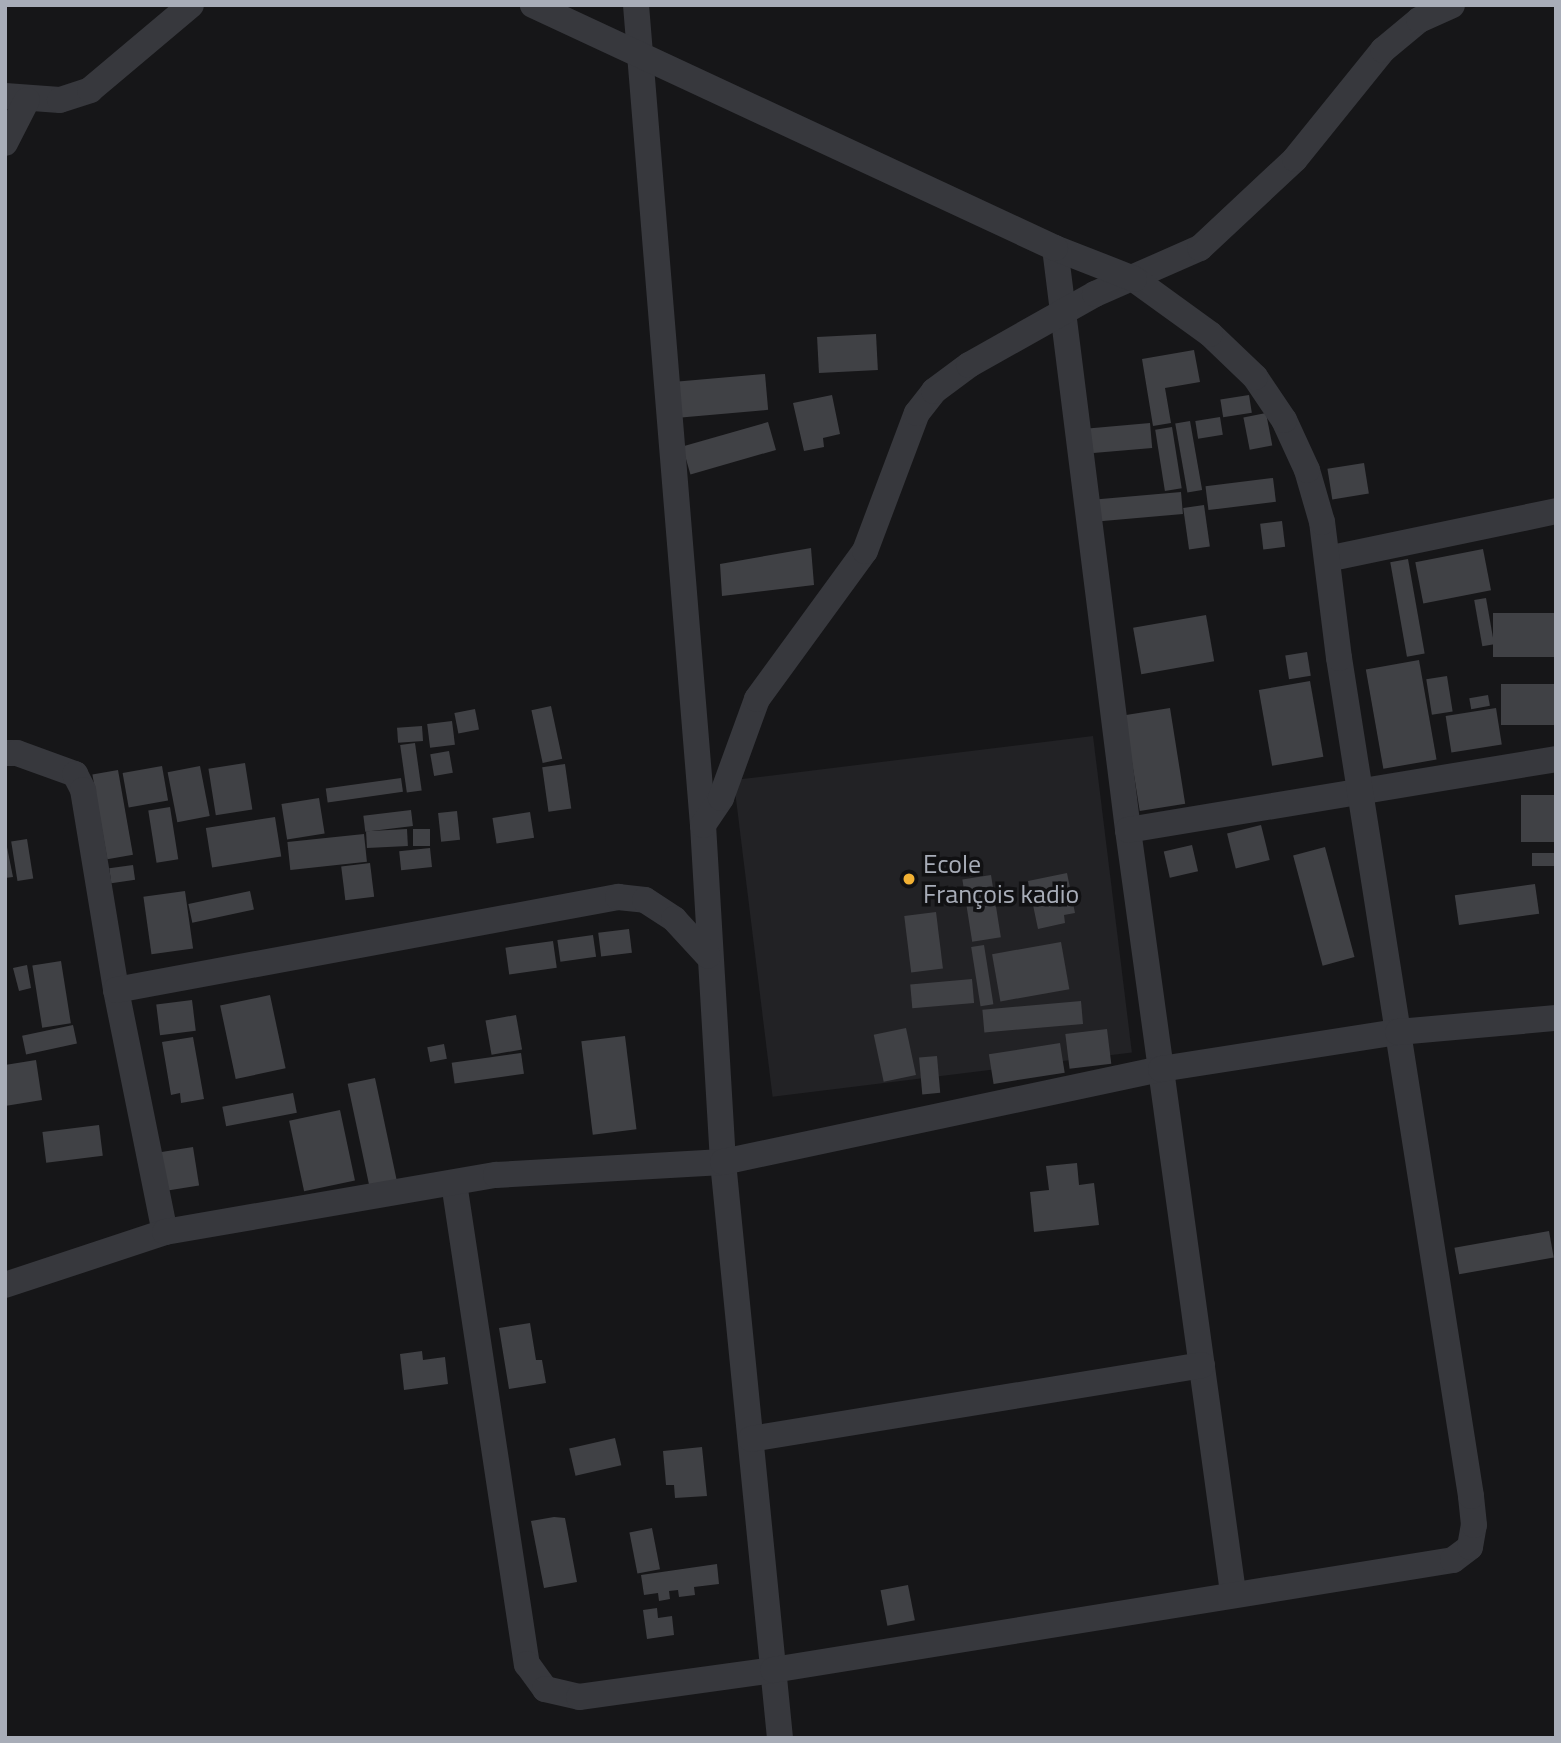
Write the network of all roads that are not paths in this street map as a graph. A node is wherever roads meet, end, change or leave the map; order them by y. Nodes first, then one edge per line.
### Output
1 (191, 5) edge
2 (533, 5) edge
3 (636, 5) edge
4 (1452, 5) edge
5 (640, 54) junction
6 (16, 98) edge
7 (5, 143) edge
8 (1055, 248) junction
9 (1134, 279) junction
10 (1060, 314) junction
11 (1556, 511) edge
12 (1326, 559) junction
13 (5, 753) edge
14 (1556, 760) edge
15 (1360, 791) junction
16 (703, 825) junction
17 (1128, 830) junction
18 (708, 956) junction
19 (116, 990) junction
20 (1556, 1018) edge
21 (1398, 1032) junction
22 (1161, 1069) junction
23 (723, 1162) junction
24 (454, 1183) junction
25 (165, 1232) junction
26 (5, 1285) edge
27 (1202, 1365) junction
28 (751, 1439) junction
29 (1233, 1593) junction
30 (773, 1670) junction
31 (780, 1738) edge

1 - 6 street
2 - 5 street
3 - 5 street
4 - 9 street
5 - 8 street
5 - 16 street
6 - 7 street
8 - 9 street
8 - 10 street
9 - 10 street
9 - 12 street
10 - 16 street
10 - 17 street
11 - 12 street
12 - 15 street
13 - 19 street
14 - 15 street
15 - 17 street
15 - 21 street
16 - 18 street
17 - 22 street
18 - 19 street
18 - 23 street
19 - 25 street
20 - 21 street
21 - 22 street
21 - 29 street
22 - 23 street
22 - 27 street
23 - 24 street
23 - 28 street
24 - 25 street
24 - 30 street
25 - 26 street
27 - 28 street
27 - 29 street
28 - 30 street
29 - 30 street
30 - 31 street

